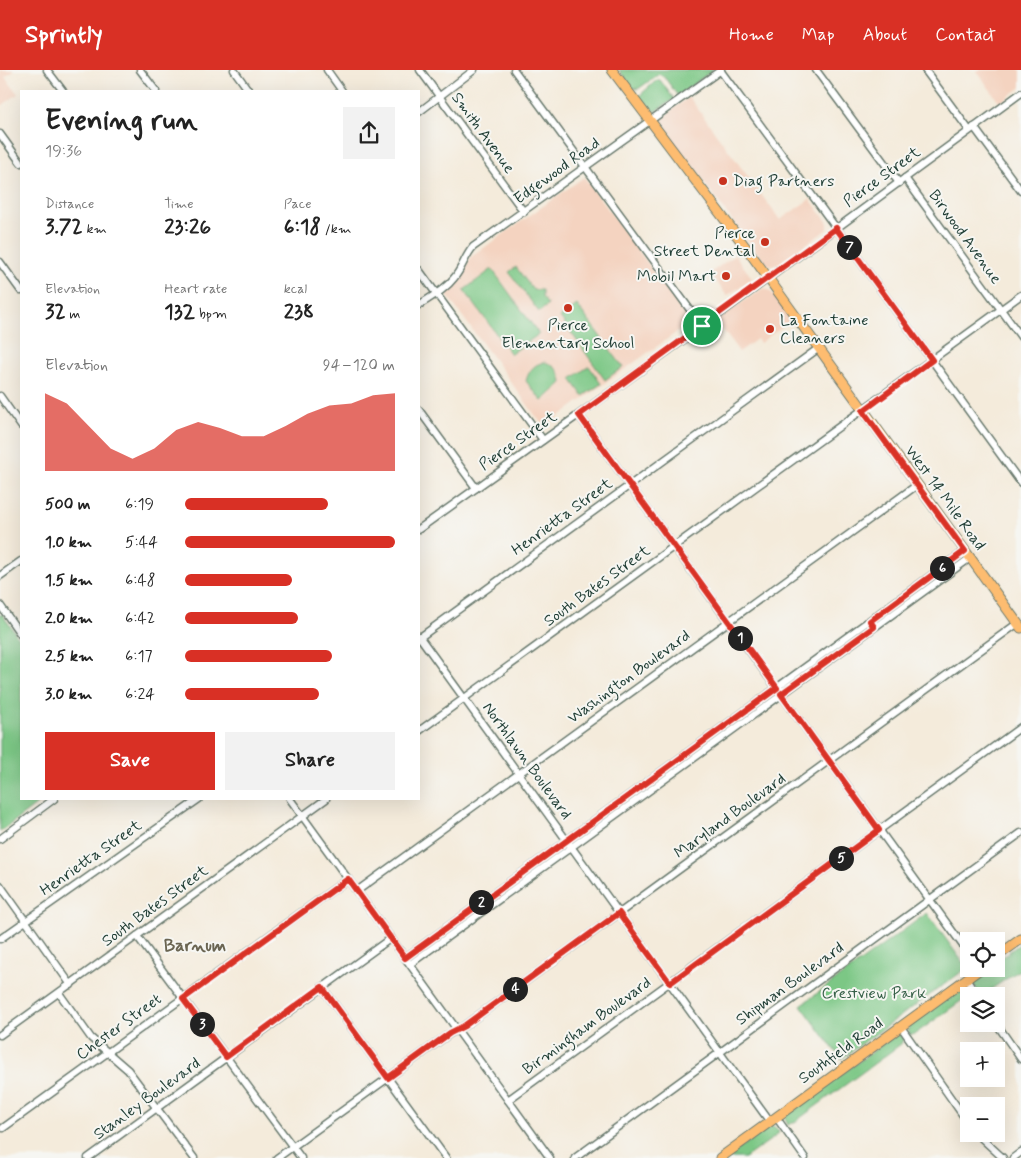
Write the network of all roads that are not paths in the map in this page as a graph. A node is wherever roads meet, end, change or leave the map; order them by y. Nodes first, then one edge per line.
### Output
1 (47, 70) edge
2 (140, 70) edge
3 (234, 70) edge
4 (327, 70) edge
5 (420, 70) edge
6 (474, 70) edge
7 (514, 70) edge
8 (612, 70) edge
9 (720, 70) edge
10 (816, 70) edge
11 (925, 70) edge
12 (62, 90) edge
13 (155, 90) edge
14 (248, 90) edge
15 (341, 90) edge
16 (1021, 93) edge
17 (439, 96) junction
18 (420, 111) edge
19 (650, 121) junction
20 (972, 129) junction
21 (0, 134) edge
22 (20, 162) edge
23 (586, 168) junction
24 (902, 180) junction
25 (1021, 191) edge
26 (524, 212) junction
27 (836, 228) junction
28 (0, 262) edge
29 (420, 271) edge
30 (768, 278) junction
31 (20, 290) edge
32 (436, 293) junction
33 (1021, 295) edge
34 (420, 304) edge
35 (1001, 309) junction
36 (702, 326) junction
37 (1021, 337) edge
38 (819, 348) junction
39 (932, 360) junction
40 (0, 396) edge
41 (863, 411) junction
42 (420, 415) edge
43 (579, 415) junction
44 (20, 421) edge
45 (543, 440) junction
46 (1021, 483) edge
47 (630, 485) junction
48 (917, 485) junction
49 (476, 488) junction
50 (420, 528) edge
51 (674, 547) junction
52 (967, 554) junction
53 (20, 562) edge
54 (0, 576) edge
55 (0, 605) edge
56 (728, 622) junction
57 (872, 624) junction
58 (1019, 625) edge
59 (20, 633) edge
60 (420, 636) edge
61 (420, 638) edge
62 (777, 688) junction
63 (781, 694) junction
64 (465, 699) junction
65 (1021, 727) edge
66 (420, 731) edge
67 (829, 761) junction
68 (668, 766) junction
69 (673, 773) junction
70 (519, 774) junction
71 (53, 800) edge
72 (198, 800) edge
73 (291, 800) edge
74 (325, 800) edge
75 (303, 816) junction
76 (879, 830) junction
77 (1021, 833) edge
78 (0, 840) edge
79 (569, 844) junction
80 (348, 879) junction
81 (0, 885) edge
82 (357, 891) junction
83 (496, 896) junction
84 (930, 900) junction
85 (619, 913) junction
86 (25, 921) junction
87 (137, 936) junction
88 (391, 938) junction
89 (0, 939) edge
90 (1021, 939) edge
91 (960, 942) edge
92 (1005, 951) edge
93 (405, 958) junction
94 (410, 964) junction
95 (969, 977) edge
96 (966, 979) junction
97 (670, 983) junction
98 (71, 985) junction
99 (322, 987) junction
100 (972, 987) edge
101 (58, 993) junction
102 (183, 999) junction
103 (901, 1027) junction
104 (457, 1029) junction
105 (1002, 1032) edge
106 (0, 1035) edge
107 (720, 1052) junction
108 (108, 1053) junction
109 (226, 1057) junction
110 (1021, 1059) edge
111 (388, 1078) junction
112 (508, 1100) junction
113 (157, 1108) junction
114 (960, 1111) edge
115 (773, 1119) junction
116 (4, 1128) dead end
117 (986, 1142) edge
118 (292, 1147) junction
119 (1021, 1152) edge
120 (88, 1158) edge
121 (194, 1158) edge
122 (277, 1158) edge
123 (301, 1158) edge
124 (446, 1158) edge
125 (550, 1158) edge
126 (575, 1158) edge
127 (720, 1158) edge
128 (805, 1158) edge
129 (1004, 1158) edge
130 (1013, 1158) edge

1 - 12 street
2 - 13 street
3 - 14 street
4 - 15 street
5 - 17 street, Smith Avenue
6 - 17 street
7 - 23 street
8 - 19 main road, West 14 Mile Road
9 - 19 street, Edgewood Road
9 - 27 street
10 - 24 street, Birwood Avenue
11 - 20 street
16 - 20 street, Pierce Street
17 - 18 street
17 - 26 street, Smith Avenue
19 - 23 street, Edgewood Road
19 - 30 main road, West 14 Mile Road
20 - 24 street, Pierce Street
20 - 25 street
21 - 22 street
23 - 26 street, Edgewood Road
23 - 36 street
24 - 27 street, Pierce Street
24 - 35 street, Birwood Avenue
26 - 32 street, Edgewood Road
27 - 30 street, Pierce Street
27 - 39 street
28 - 31 street
29 - 32 street
30 - 36 street, Pierce Street
30 - 38 main road, West 14 Mile Road
32 - 34 street, Edgewood Road
32 - 45 street
33 - 35 street, South Bates Street
35 - 37 street, Birwood Avenue
35 - 39 street, South Bates Street
36 - 43 street, Pierce Street
38 - 41 main road, West 14 Mile Road
38 - 47 street, Henrietta Street
39 - 41 street, South Bates Street
39 - 46 street
40 - 44 street
41 - 48 main road, West 14 Mile Road
41 - 51 street, South Bates Street
42 - 49 street
43 - 45 street, Pierce Street
43 - 47 street
45 - 49 street, Pierce Street
47 - 51 street
47 - 60 street, Henrietta Street
48 - 52 main road, West 14 Mile Road
48 - 56 street, Washington Boulevard
49 - 50 street, Pierce Street
51 - 56 street
51 - 64 street, South Bates Street
52 - 57 street
52 - 58 main road, West 14 Mile Road
53 - 54 street
55 - 59 street
56 - 62 street
56 - 70 street, Washington Boulevard
57 - 62 street
57 - 63 street
58 - 67 street, Maryland Boulevard
61 - 64 street, Northlawn Boulevard
62 - 63 street
62 - 68 street
63 - 67 street
63 - 69 street
64 - 66 street, South Bates Street
64 - 70 street, Northlawn Boulevard
65 - 76 street, Birmingham Boulevard
67 - 76 street
67 - 85 street, Maryland Boulevard
68 - 69 street
68 - 79 street
69 - 79 street
70 - 79 street, Northlawn Boulevard
70 - 82 street, Washington Boulevard
71 - 78 street
72 - 86 street, Henrietta Street
73 - 75 street
74 - 75 street, South Bates Street
75 - 80 street
75 - 87 street, South Bates Street
76 - 84 street
76 - 97 street, Birmingham Boulevard
77 - 84 street, Shipman Boulevard
79 - 83 street
79 - 85 street, Northlawn Boulevard
80 - 82 street
80 - 102 street, Chester Street
81 - 86 street
82 - 88 street
83 - 93 street
83 - 94 street
84 - 91 street
84 - 107 street, Shipman Boulevard
85 - 97 street, Northlawn Boulevard
85 - 104 street, Maryland Boulevard
86 - 89 street, Henrietta Street
86 - 98 street
87 - 98 street, South Bates Street
87 - 102 street
88 - 93 street
88 - 99 street, Stanley Boulevard
90 - 92 main road
93 - 94 street
94 - 104 street
95 - 96 main road, Southfield Road
96 - 100 street
96 - 103 main road, Southfield Road
97 - 107 street, Northlawn Boulevard
97 - 112 street, Birmingham Boulevard
98 - 101 street, South Bates Street
99 - 109 street, Stanley Boulevard
99 - 111 street
101 - 106 street, South Bates Street
101 - 108 street
102 - 108 street, Chester Street
102 - 109 street
103 - 114 street
103 - 115 main road, Southfield Road
104 - 111 street, Maryland Boulevard
104 - 112 street
105 - 110 street
107 - 115 street, Northlawn Boulevard
107 - 126 street, Shipman Boulevard
108 - 113 street
108 - 116 street, Chester Street
109 - 113 street, Stanley Boulevard
109 - 118 street
111 - 118 street, Maryland Boulevard
111 - 124 street
112 - 125 street
113 - 120 street, Stanley Boulevard
113 - 121 street
115 - 127 main road, Southfield Road
115 - 128 street, Northlawn Boulevard
117 - 129 street
118 - 122 street, Maryland Boulevard
118 - 123 street
119 - 130 street

